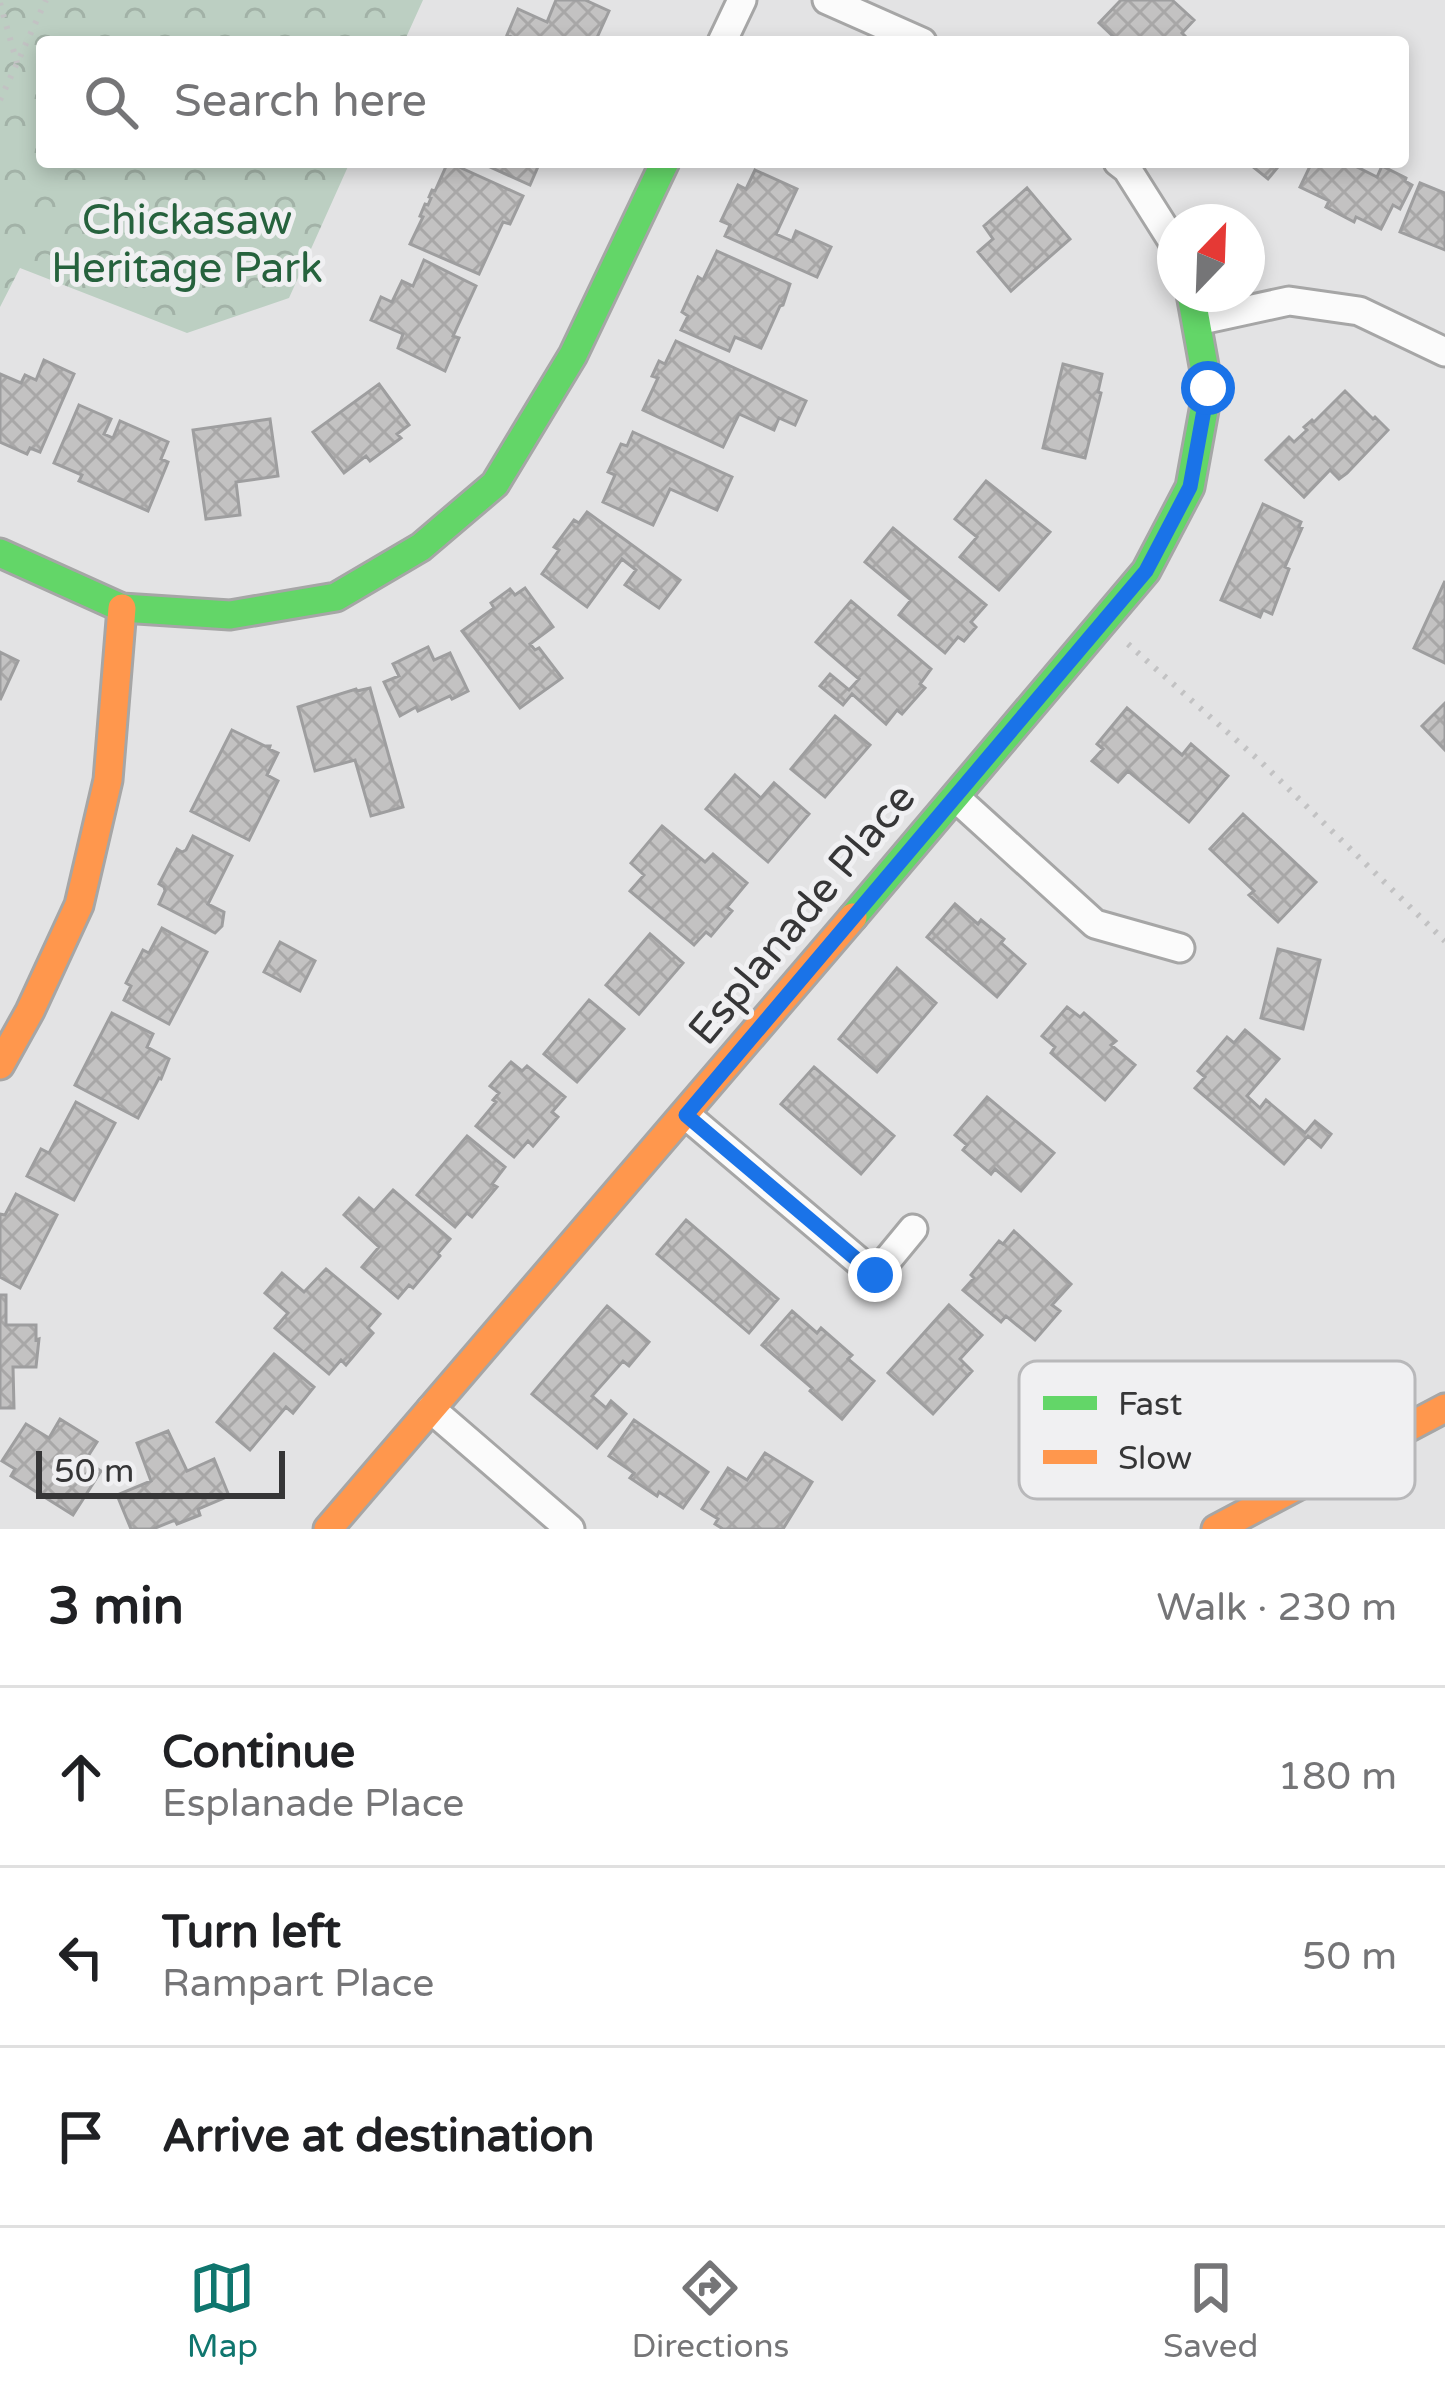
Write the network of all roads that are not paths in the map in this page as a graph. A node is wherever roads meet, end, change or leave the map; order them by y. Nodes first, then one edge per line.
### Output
1 (742, 0) edge
2 (827, 0) edge
3 (725, 36) edge
4 (908, 36) edge
5 (662, 168) edge
6 (1126, 168) edge
7 (1157, 216) edge
8 (1265, 303) edge
9 (1195, 312) edge
10 (1445, 352) edge
11 (0, 553) edge
12 (122, 608) junction
13 (955, 797) junction
14 (1180, 947) dead end
15 (0, 1065) edge
16 (686, 1115) junction
17 (913, 1229) dead end
18 (1445, 1408) edge
19 (431, 1409) junction
20 (1415, 1424) edge
21 (1273, 1499) edge
22 (328, 1529) edge
23 (570, 1529) edge
24 (1216, 1529) edge

1 - 3 street
2 - 4 street
5 - 12 main road
6 - 7 street
8 - 10 street
9 - 13 main road, Esplanade Place
11 - 12 main road
12 - 15 main road
13 - 14 street
13 - 16 main road, Esplanade Place
16 - 17 street
16 - 19 main road, Esplanade Place
18 - 20 main road
19 - 22 main road, Esplanade Place
19 - 23 street
21 - 24 main road

